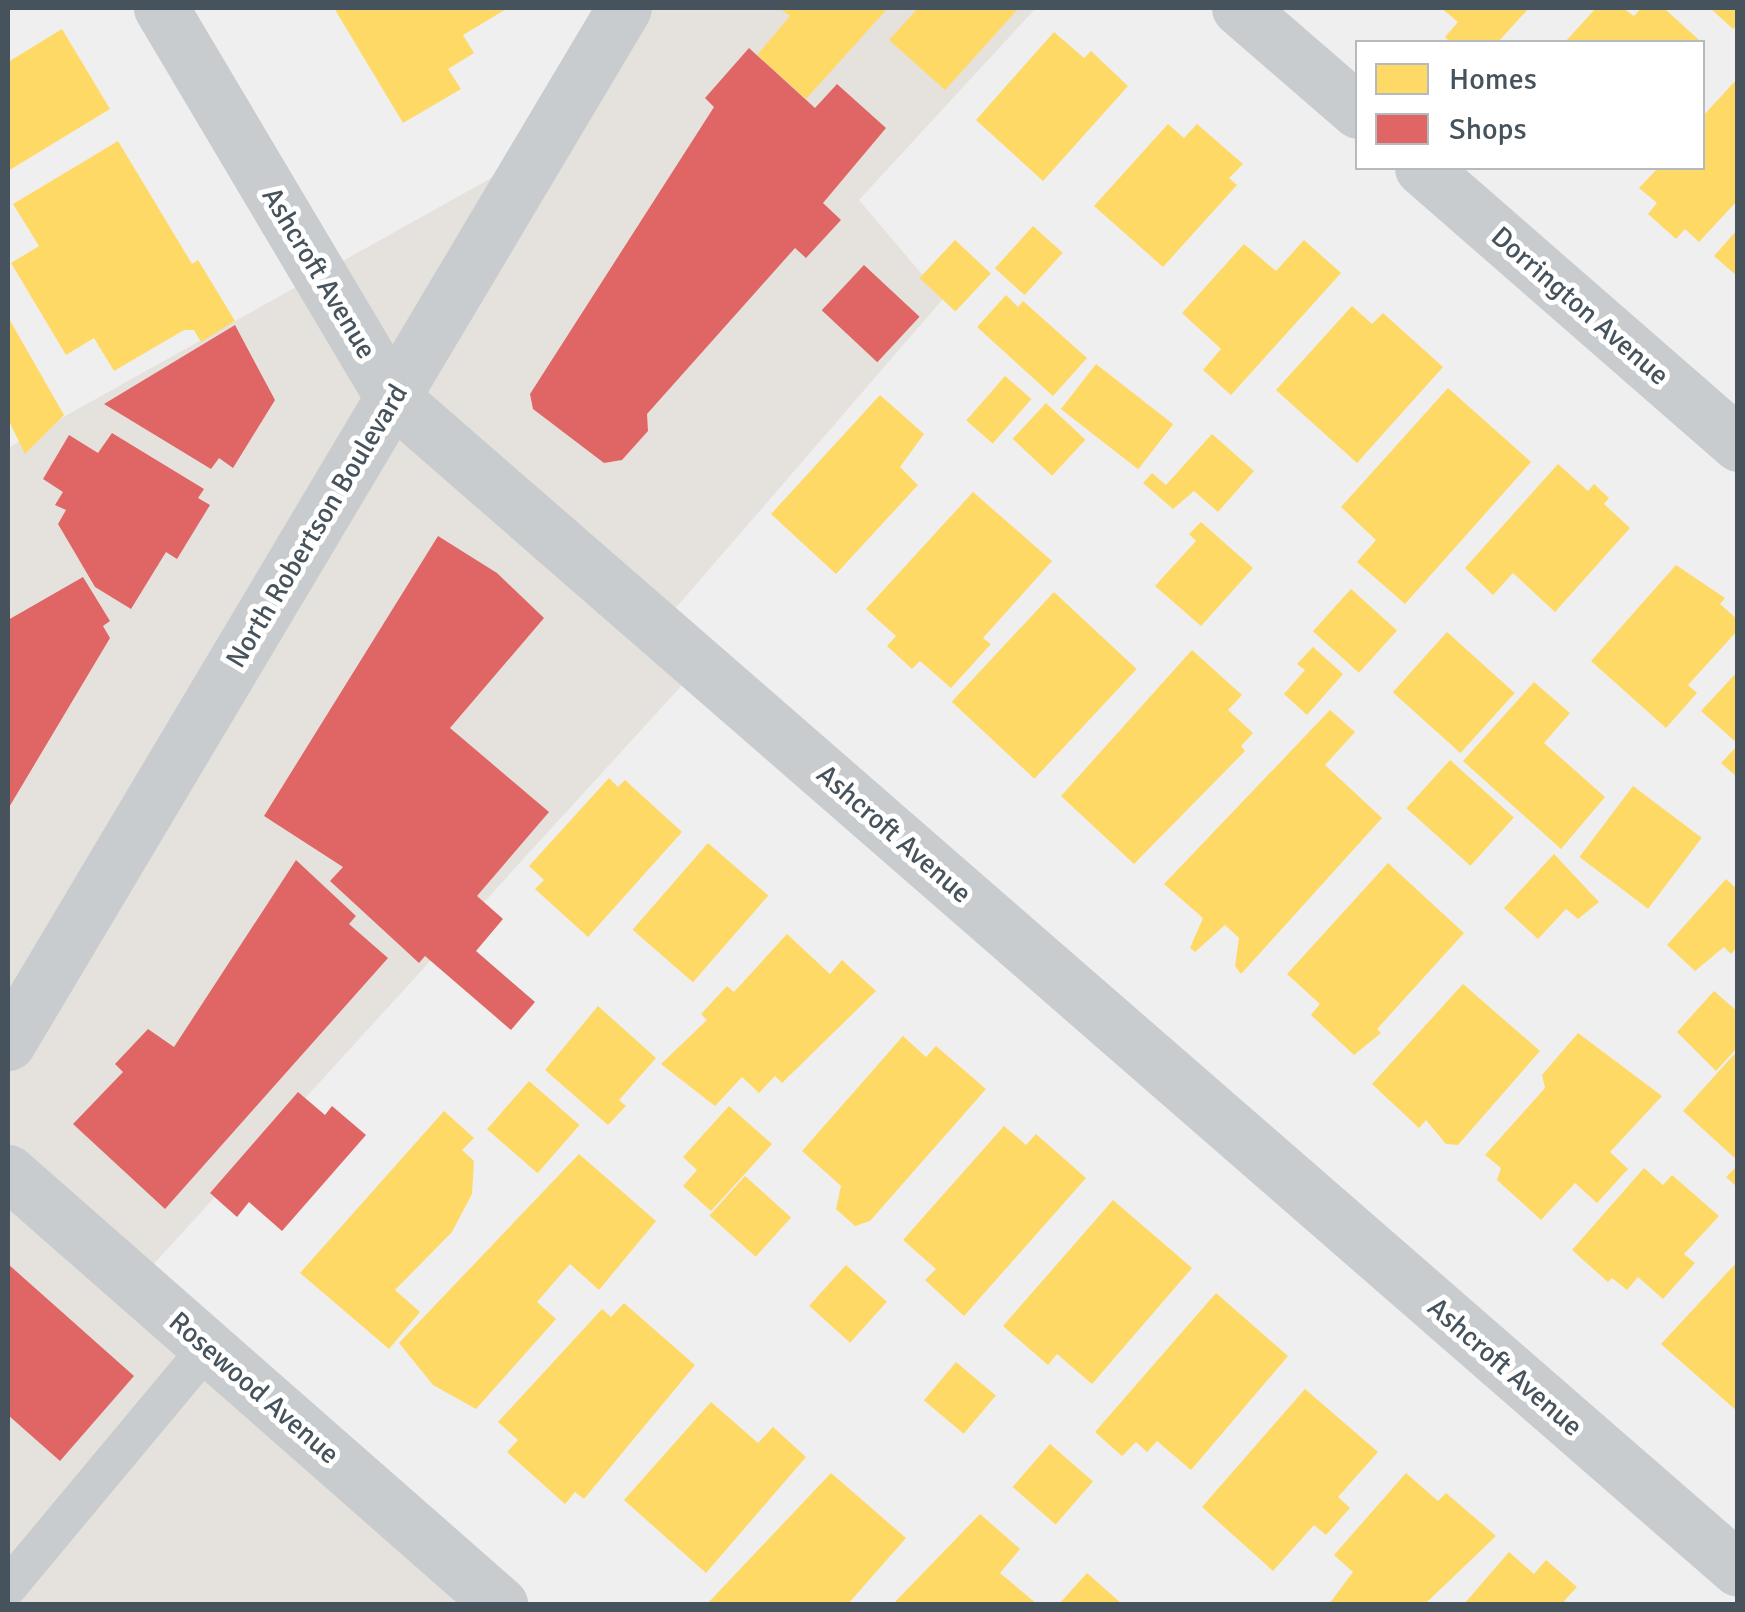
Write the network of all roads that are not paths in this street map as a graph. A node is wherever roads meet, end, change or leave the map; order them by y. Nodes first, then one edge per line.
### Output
1 (161, 8) edge
2 (624, 8) edge
3 (1239, 8) edge
4 (1355, 108) edge
5 (1424, 170) edge
6 (394, 398) junction
7 (1738, 444) edge
8 (8, 1042) edge
9 (8, 1172) edge
10 (208, 1347) junction
11 (1738, 1570) edge
12 (8, 1587) edge
13 (500, 1604) edge

1 - 6 street, Ashcroft Avenue
2 - 6 street, North Robertson Boulevard
3 - 4 street
5 - 7 street, Dorrington Avenue
6 - 8 street, North Robertson Boulevard
6 - 11 street, Ashcroft Avenue
9 - 10 street, Rosewood Avenue
10 - 12 lane
10 - 13 street, Rosewood Avenue

